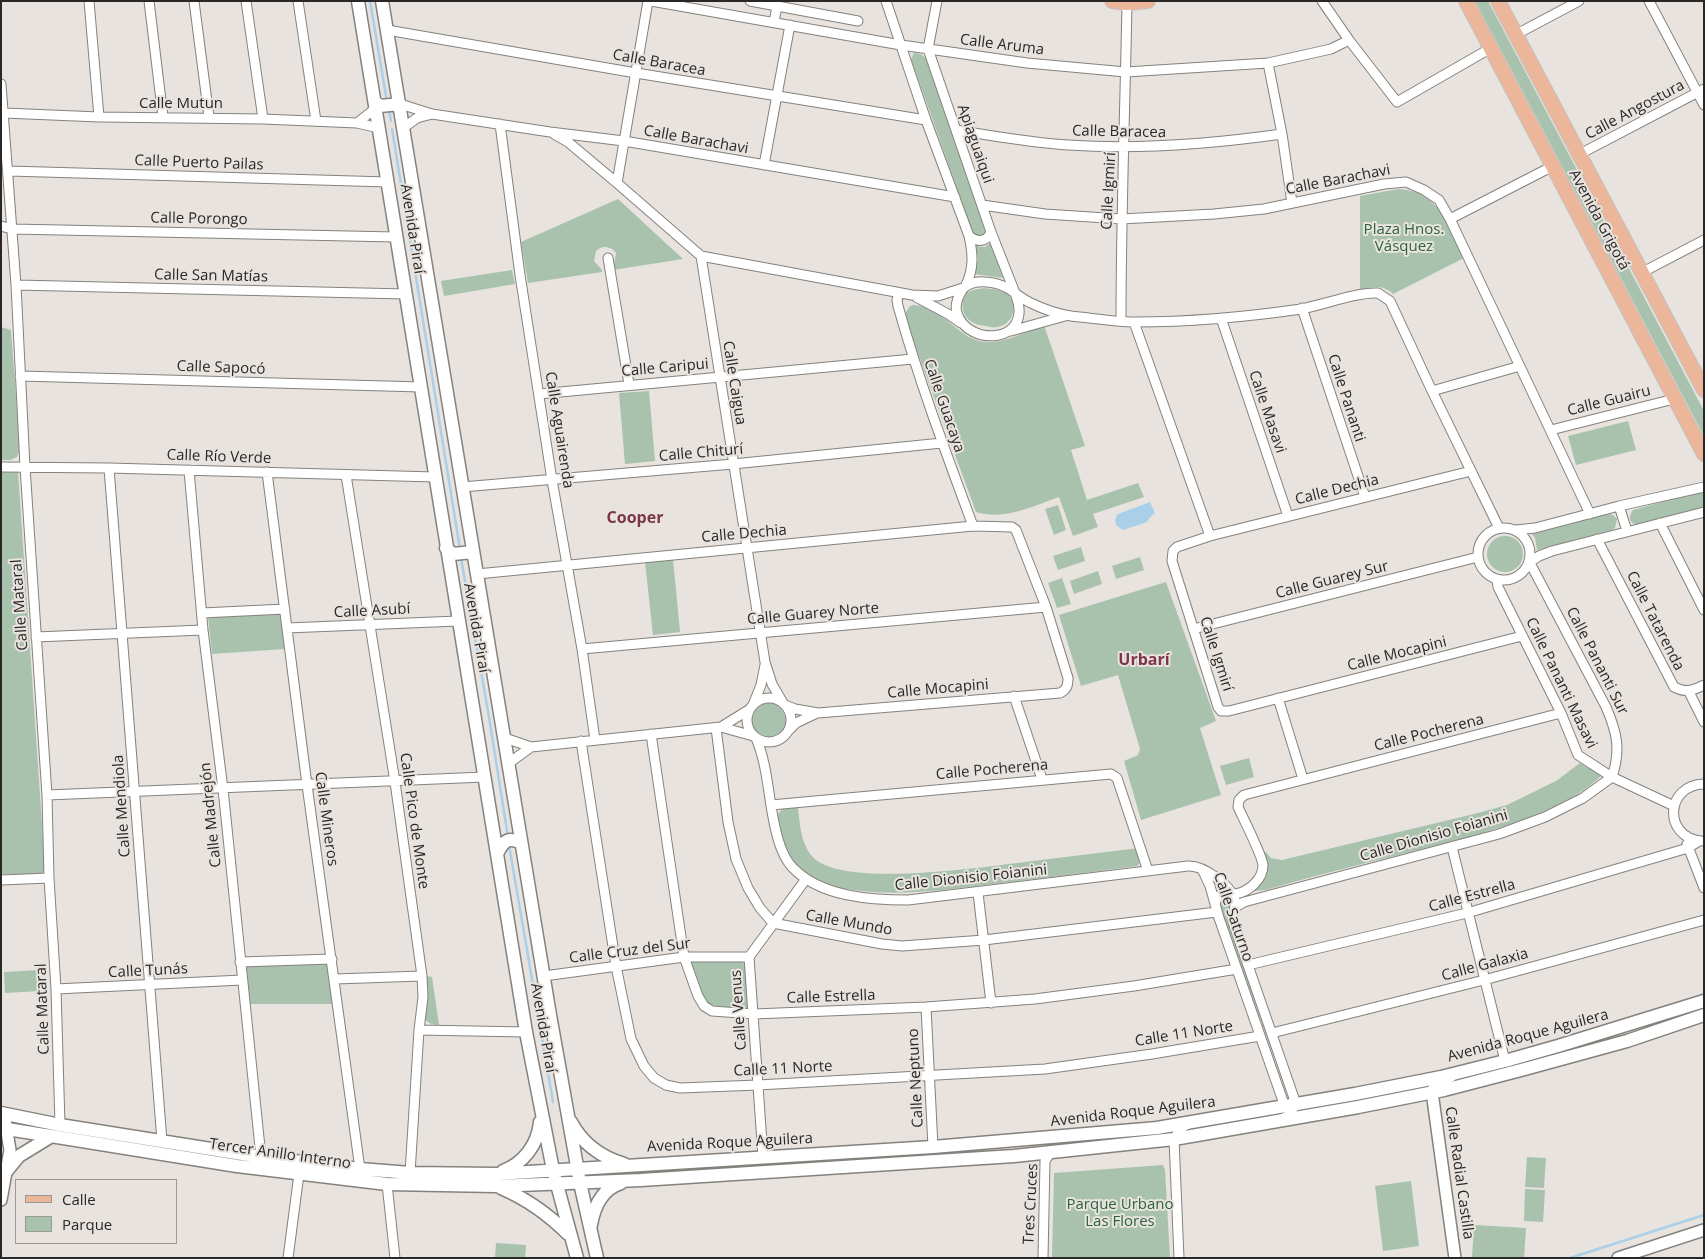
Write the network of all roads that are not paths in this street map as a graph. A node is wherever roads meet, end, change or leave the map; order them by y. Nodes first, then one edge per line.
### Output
1 (89, 1) edge
2 (149, 1) edge
3 (194, 1) edge
4 (246, 1) edge
5 (298, 1) edge
6 (358, 1) edge
7 (382, 1) edge
8 (650, 1) edge
9 (750, 1) edge
10 (886, 1) edge
11 (937, 1) edge
12 (1148, 1) edge
13 (1322, 1) edge
14 (1466, 1) edge
15 (1498, 1) edge
16 (1579, 1) edge
17 (1648, 1) edge
18 (1120, 2) edge
19 (777, 6) junction
20 (858, 21) dead end
21 (774, 22) junction
22 (790, 25) junction
23 (387, 30) junction
24 (1515, 35) junction
25 (1349, 40) junction
26 (901, 45) junction
27 (1491, 48) junction
28 (928, 49) junction
29 (1268, 63) junction
30 (1126, 72) junction
31 (636, 73) junction
32 (1, 84) edge
33 (1700, 91) edge
34 (777, 97) junction
35 (398, 98) junction
36 (376, 105) junction
37 (1704, 105) edge
38 (4, 112) junction
39 (432, 114) junction
40 (99, 117) junction
41 (163, 117) junction
42 (209, 117) junction
43 (263, 118) junction
44 (926, 120) junction
45 (316, 121) junction
46 (357, 122) junction
47 (500, 124) junction
48 (956, 130) junction
49 (403, 132) junction
50 (550, 132) junction
51 (380, 133) junction
52 (1282, 134) junction
53 (624, 141) junction
54 (1125, 147) junction
55 (1578, 155) junction
56 (764, 165) junction
57 (1553, 166) junction
58 (8, 171) junction
59 (388, 182) junction
60 (617, 183) junction
61 (955, 197) junction
62 (1292, 203) junction
63 (982, 205) junction
64 (1450, 218) junction
65 (1121, 219) junction
66 (1, 226) edge
67 (12, 229) junction
68 (991, 232) junction
69 (969, 236) junction
70 (396, 237) junction
71 (1704, 240) edge
72 (701, 256) junction
73 (608, 258) dead end
74 (1641, 273) junction
75 (16, 286) junction
76 (964, 287) junction
77 (899, 293) junction
78 (406, 294) junction
79 (912, 295) junction
80 (1016, 295) junction
81 (1302, 308) junction
82 (1068, 315) junction
83 (1221, 318) junction
84 (1121, 321) junction
85 (1134, 322) junction
86 (964, 326) junction
87 (1011, 331) junction
88 (913, 359) junction
89 (1520, 366) junction
90 (20, 376) junction
91 (720, 378) junction
92 (629, 384) junction
93 (421, 387) junction
94 (1704, 390) edge
95 (1432, 391) junction
96 (539, 394) junction
97 (1674, 399) junction
98 (1551, 430) junction
99 (942, 443) junction
100 (1704, 454) edge
101 (733, 464) junction
102 (1, 467) edge
103 (25, 467) junction
104 (109, 468) junction
105 (189, 470) junction
106 (1471, 471) junction
107 (268, 472) junction
108 (346, 475) junction
109 (435, 477) junction
110 (552, 480) junction
111 (462, 487) junction
112 (1703, 488) edge
113 (1364, 496) junction
114 (1619, 506) junction
115 (1704, 512) edge
116 (1590, 514) junction
117 (1288, 516) junction
118 (1660, 523) junction
119 (973, 526) junction
120 (1499, 528) junction
121 (1516, 530) junction
122 (1627, 531) junction
123 (1210, 536) junction
124 (1597, 539) junction
125 (747, 548) junction
126 (461, 552) junction
127 (1478, 557) junction
128 (1530, 562) junction
129 (566, 564) junction
130 (477, 574) junction
131 (1497, 580) junction
132 (1046, 607) junction
133 (285, 608) junction
134 (1704, 610) edge
135 (202, 613) junction
136 (458, 621) junction
137 (369, 624) junction
138 (287, 628) junction
139 (204, 630) junction
140 (1194, 630) junction
141 (760, 632) junction
142 (122, 633) junction
143 (1522, 636) junction
144 (36, 637) junction
145 (582, 649) junction
146 (765, 662) junction
147 (1704, 685) edge
148 (1689, 692) junction
149 (1014, 696) junction
150 (1278, 698) junction
151 (784, 704) junction
152 (752, 707) junction
153 (818, 713) junction
154 (1561, 713) junction
155 (1704, 722) edge
156 (719, 727) junction
157 (788, 731) junction
158 (651, 734) junction
159 (755, 737) junction
160 (505, 738) junction
161 (780, 739) junction
162 (595, 740) junction
163 (581, 741) junction
164 (531, 747) junction
165 (508, 763) junction
166 (765, 768) junction
167 (485, 777) junction
168 (1612, 777) junction
169 (1042, 779) junction
170 (1303, 779) junction
171 (394, 782) junction
172 (1704, 784) edge
173 (307, 785) junction
174 (223, 789) junction
175 (135, 791) junction
176 (47, 795) junction
177 (771, 805) junction
178 (1674, 806) junction
179 (1683, 834) junction
180 (518, 835) junction
181 (498, 841) junction
182 (1701, 841) edge
183 (1452, 847) junction
184 (1688, 848) junction
185 (1202, 869) junction
186 (1148, 871) junction
187 (49, 878) junction
188 (806, 879) junction
189 (1, 880) edge
190 (1704, 888) edge
191 (1248, 889) junction
192 (978, 893) junction
193 (1232, 894) junction
194 (1257, 899) junction
195 (1216, 909) junction
196 (1233, 912) junction
197 (1468, 913) junction
198 (1704, 920) edge
199 (773, 923) junction
200 (984, 940) junction
201 (684, 957) junction
202 (750, 957) junction
203 (332, 959) junction
204 (240, 962) junction
205 (616, 966) junction
206 (1248, 966) junction
207 (1237, 969) junction
208 (422, 976) junction
209 (544, 976) junction
210 (335, 979) junction
211 (242, 980) junction
212 (1484, 980) junction
213 (149, 985) junction
214 (56, 989) junction
215 (1704, 1001) edge
216 (991, 1003) junction
217 (926, 1007) junction
218 (754, 1014) junction
219 (1704, 1015) edge
220 (1658, 1016) junction
221 (419, 1030) junction
222 (526, 1032) junction
223 (1272, 1033) junction
224 (1260, 1036) junction
225 (1627, 1040) junction
226 (1558, 1046) junction
227 (1505, 1061) junction
228 (1521, 1070) junction
229 (1455, 1073) junction
230 (929, 1076) junction
231 (758, 1085) junction
232 (1397, 1086) junction
233 (1432, 1092) junction
234 (1291, 1107) junction
235 (2, 1114) edge
236 (541, 1114) junction
237 (1310, 1116) junction
238 (568, 1117) junction
239 (1278, 1121) junction
240 (1189, 1123) junction
241 (60, 1125) junction
242 (4, 1128) edge
243 (1156, 1128) junction
244 (50, 1137) junction
245 (1174, 1139) junction
246 (162, 1141) junction
247 (933, 1147) junction
248 (1050, 1153) junction
249 (261, 1157) junction
250 (763, 1157) junction
251 (5, 1164) edge
252 (237, 1166) junction
253 (628, 1166) junction
254 (577, 1168) junction
255 (553, 1170) junction
256 (280, 1172) junction
257 (410, 1173) junction
258 (299, 1174) junction
259 (358, 1175) junction
260 (387, 1178) junction
261 (496, 1180) junction
262 (630, 1181) junction
263 (580, 1183) junction
264 (556, 1184) junction
265 (2, 1192) edge
266 (1704, 1230) edge
267 (569, 1236) junction
268 (592, 1238) junction
269 (288, 1258) edge
270 (396, 1258) edge
271 (577, 1258) edge
272 (597, 1258) edge
273 (1043, 1258) edge
274 (1179, 1258) edge
275 (1456, 1258) edge
276 (1618, 1258) edge

1 - 40 street
2 - 41 street
3 - 42 street
4 - 43 street
5 - 45 street
6 - 36 main road, Avenida Piraí
7 - 23 main road, Avenida Piraí
8 - 21 street, Calle Aruma
8 - 31 street
9 - 19 street
10 - 26 street
11 - 28 street, Apiaguaiqui
12 - 18 main road
13 - 25 street
14 - 27 main road, Avenida Grigotá
15 - 24 main road, Avenida Grigotá
16 - 24 street
17 - 33 street
18 - 30 street, Calle Igmirí
19 - 20 street
19 - 21 street
21 - 22 street, Calle Aruma
22 - 26 street, Calle Aruma
22 - 34 street
23 - 31 street, Calle Baracea
23 - 35 main road, Avenida Piraí
24 - 55 main road, Avenida Grigotá
25 - 27 street
25 - 29 street, Calle Aruma
26 - 28 street, Calle Aruma
26 - 44 street
27 - 57 main road, Avenida Grigotá
28 - 30 street, Calle Aruma
28 - 48 street, Apiaguaiqui
29 - 30 street, Calle Aruma
29 - 52 street
30 - 54 street, Calle Igmirí
31 - 34 street, Calle Baracea
31 - 53 street
32 - 38 street, Calle Mataral
33 - 37 street
33 - 55 street, Calle Angostura
34 - 44 street, Calle Baracea
34 - 56 street
35 - 36 main road
35 - 39 street, Calle Barachavi
35 - 49 main road, Avenida Piraí
36 - 46 street
36 - 51 main road, Avenida Piraí
38 - 40 street, Calle Mutun
38 - 58 street, Calle Mataral
39 - 47 street, Calle Barachavi
39 - 49 street, Calle Barachavi
40 - 41 street, Calle Mutun
41 - 42 street, Calle Mutun
42 - 43 street, Calle Mutun
43 - 45 street, Calle Mutun
44 - 61 street
45 - 46 street, Calle Mutun
46 - 51 street, Calle Mutun
47 - 50 street, Calle Barachavi
47 - 96 street, Calle Aguairenda
48 - 54 street, Calle Baracea
48 - 63 street, Apiaguaiqui
49 - 51 main road
49 - 111 main road, Avenida Piraí
50 - 53 street, Calle Barachavi
50 - 60 street
51 - 59 main road, Avenida Piraí
52 - 54 street, Calle Baracea
52 - 62 street
53 - 56 street, Calle Barachavi
53 - 60 street
54 - 65 street, Calle Igmirí
55 - 74 main road, Avenida Grigotá
56 - 61 street, Calle Barachavi
57 - 64 street
57 - 97 main road, Avenida Grigotá
58 - 59 street, Calle Puerto Pailas
58 - 67 street, Calle Mataral
59 - 70 main road, Avenida Piraí
60 - 72 street
61 - 69 street
62 - 64 street, Calle Barachavi
62 - 65 street, Calle Barachavi
63 - 65 street, Calle Barachavi
63 - 68 street, Apiaguaiqui
64 - 89 street, Calle Barachavi
65 - 84 street, Calle Igmirí
66 - 67 street, Calle Porongo
67 - 70 street, Calle Porongo
67 - 75 street, Calle Mataral
68 - 69 street
68 - 80 street, Apiaguaiqui
69 - 76 street
70 - 78 main road, Avenida Piraí
71 - 74 street
72 - 77 street
72 - 91 street, Calle Caigua
73 - 92 street
74 - 94 main road, Avenida Grigotá
75 - 78 street, Calle San Matías
75 - 90 street, Calle Mataral
76 - 79 street
76 - 80 street
76 - 86 street
77 - 79 street
77 - 88 street, Calle Guacaya
78 - 93 main road, Avenida Piraí
79 - 86 street
80 - 82 street
80 - 87 street
81 - 83 street
81 - 95 street
81 - 113 street, Calle Pananti
82 - 84 street
82 - 87 street
83 - 85 street
83 - 117 street, Calle Masavi
84 - 85 street
85 - 123 street
86 - 87 street
88 - 91 street, Calle Caripui
88 - 99 street, Calle Guacaya
89 - 95 street
89 - 98 street, Calle Barachavi
90 - 93 street, Calle Sapocó
90 - 103 street, Calle Mataral
91 - 92 street, Calle Caripui
91 - 101 street, Calle Caigua
92 - 96 street, Calle Caripui
93 - 109 main road, Avenida Piraí
95 - 106 street
96 - 110 street, Calle Aguairenda
97 - 98 street, Calle Guairu
97 - 100 main road, Avenida Grigotá
98 - 116 street, Calle Barachavi
99 - 101 street, Calle Chiturí
99 - 119 street, Calle Guacaya
101 - 110 street, Calle Chiturí
101 - 125 street, Calle Caigua
102 - 103 street, Calle Río Verde
103 - 104 street, Calle Río Verde
103 - 144 street, Calle Mataral
104 - 105 street, Calle Río Verde
104 - 142 street, Calle Mendiola
105 - 107 street, Calle Río Verde
105 - 135 street, Calle Madrejón
106 - 113 street, Calle Dechia
106 - 120 street
107 - 108 street, Calle Río Verde
107 - 133 street, Calle Mineros
108 - 109 street, Calle Río Verde
108 - 137 street, Calle Pico de Monte
109 - 126 main road, Avenida Piraí
110 - 111 street, Calle Chiturí
110 - 129 street, Calle Aguairenda
111 - 126 main road, Avenida Piraí
112 - 114 street
113 - 117 street, Calle Dechia
114 - 116 street
114 - 122 street
115 - 118 street
116 - 121 street
117 - 123 street, Calle Dechia
118 - 122 street
118 - 134 street
119 - 125 street, Calle Dechia
119 - 132 street, Calle Dechia
120 - 121 street
120 - 127 street
121 - 128 street
122 - 124 street
123 - 140 street, Calle Igmirí
124 - 128 street
124 - 148 street, Calle Tatarenda
125 - 129 street, Calle Dechia
125 - 141 street, Calle Caigua
126 - 130 main road, Avenida Piraí
126 - 136 main road, Avenida Piraí
127 - 131 street
127 - 140 street, Calle Guarey Sur
128 - 131 street
128 - 168 street, Calle Pananti Sur
129 - 130 street, Calle Dechia
129 - 145 street, Calle Aguairenda
130 - 160 main road, Avenida Piraí
131 - 143 street, Calle Pananti Masavi
132 - 141 street, Calle Guarey Norte
132 - 149 street, Calle Mocapini
133 - 135 street
133 - 138 street, Calle Mineros
135 - 139 street, Calle Madrejón
136 - 137 street, Calle Asubí
136 - 167 main road, Avenida Piraí
137 - 138 street, Calle Asubí
137 - 171 street, Calle Pico de Monte
138 - 173 street, Calle Mineros
139 - 142 street
139 - 174 street, Calle Madrejón
140 - 150 street, Calle Igmirí
141 - 145 street, Calle Guarey Norte
141 - 146 street, Calle Caigua
142 - 144 street
142 - 175 street, Calle Mendiola
143 - 150 street, Calle Mocapini
143 - 154 street, Calle Pananti Masavi
144 - 176 street, Calle Mataral
145 - 162 street, Calle Aguairenda
146 - 151 street, Calle Caigua
146 - 152 street, Calle Caigua
147 - 148 street
148 - 155 street
149 - 153 street, Calle Mocapini
149 - 169 street
150 - 170 street
151 - 152 street
151 - 153 street, Calle Mocapini
151 - 157 street
152 - 156 street
152 - 159 street
153 - 157 street, Calle Mocapini
154 - 168 street, Calle Pananti Masavi
154 - 170 street, Calle Pocherena
156 - 158 street
156 - 159 street
156 - 199 street
157 - 161 street
158 - 162 street
158 - 201 street, Calle Estrella
159 - 161 street
159 - 166 street, Calle Dionisio Foianini
160 - 164 street
160 - 165 main road, Avenida Piraí
161 - 166 street, Calle Dionisio Foianini
162 - 163 street
163 - 164 street
163 - 205 street, Calle 11 Norte
164 - 165 street
165 - 180 main road, Avenida Piraí
166 - 177 street, Calle Dionisio Foianini
167 - 171 street
167 - 181 main road, Avenida Piraí
168 - 178 street, Calle Pananti Masavi
168 - 183 street, Calle Dionisio Foianini
169 - 177 street, Calle Pocherena
169 - 186 street, Calle Pocherena
170 - 191 street
171 - 173 street
171 - 208 street, Calle Pico de Monte
172 - 178 street
173 - 174 street
173 - 203 street, Calle Mineros
174 - 175 street
174 - 204 street, Calle Madrejón
175 - 176 street
175 - 213 street, Calle Mendiola
176 - 187 street, Calle Mataral
177 - 188 street, Calle Dionisio Foianini
178 - 179 street
179 - 182 street
179 - 184 street
180 - 181 main road
180 - 209 main road, Avenida Piraí
181 - 222 main road, Avenida Piraí
182 - 184 street, Calle Estrella
183 - 194 street, Calle Dionisio Foianini
183 - 197 street
184 - 190 street
184 - 197 street, Calle Estrella
185 - 186 street, Calle Dionisio Foianini
185 - 193 street, Calle Saturno
185 - 195 street, Calle Saturno
186 - 192 street, Calle Dionisio Foianini
187 - 189 street
187 - 214 street, Calle Mataral
188 - 192 street, Calle Dionisio Foianini
188 - 199 street, Calle Venus
191 - 193 street
191 - 194 street
192 - 200 street
193 - 194 street, Calle Dionisio Foianini
193 - 195 street
193 - 196 street, Calle Saturno
194 - 196 street, Calle Dionisio Foianini
195 - 200 street, Calle Mundo
195 - 207 street, Calle Saturno
196 - 206 street, Calle Saturno
197 - 206 street, Calle Estrella
197 - 212 street
198 - 212 street, Calle Galaxia
199 - 200 street, Calle Mundo
199 - 202 street, Calle Venus
200 - 216 street
201 - 202 street, Calle Cruz del Sur
201 - 205 street, Calle Cruz del Sur
201 - 218 street, Calle Estrella
202 - 218 street, Calle Venus
203 - 204 street
203 - 210 street, Calle Mineros
204 - 211 street, Calle Madrejón
205 - 209 street, Calle Cruz del Sur
205 - 231 street, Calle 11 Norte
206 - 223 street, Calle Saturno
207 - 216 street, Calle Estrella
207 - 224 street, Calle Saturno
208 - 210 street
208 - 221 street, Calle Pico de Monte
209 - 238 main road, Avenida Piraí
210 - 259 street, Calle Mineros
211 - 213 street, Calle Tunás
211 - 249 street, Calle Madrejón
212 - 223 street, Calle Galaxia
212 - 227 street
213 - 214 street, Calle Tunás
213 - 246 street, Calle Mendiola
214 - 241 street, Calle Mataral
215 - 220 main road, Avenida Roque Aguilera
216 - 217 street, Calle Estrella
217 - 218 street, Calle Estrella
217 - 230 street, Calle Neptuno
218 - 231 street, Calle Venus
219 - 225 main road, Avenida Roque Aguilera
220 - 225 main road
220 - 226 main road, Avenida Roque Aguilera
221 - 222 street
221 - 257 street, Calle Pico de Monte
222 - 236 main road, Avenida Piraí
223 - 234 street, Calle Saturno
224 - 230 street, Calle 11 Norte
224 - 234 street, Calle Saturno
225 - 228 main road, Avenida Roque Aguilera
226 - 227 main road, Avenida Roque Aguilera
226 - 228 main road
227 - 229 main road, Avenida Roque Aguilera
228 - 233 main road, Avenida Roque Aguilera
229 - 232 main road, Avenida Roque Aguilera
229 - 233 street, Calle Radial Castilla
230 - 231 street, Calle 11 Norte
230 - 247 street, Calle Neptuno
231 - 250 street, Calle Venus
232 - 233 street, Calle Radial Castilla
232 - 234 main road, Avenida Roque Aguilera
233 - 237 main road, Avenida Roque Aguilera
233 - 275 street, Calle Radial Castilla
234 - 237 street
234 - 239 street
234 - 240 main road, Avenida Roque Aguilera
235 - 241 main road, Tercer Anillo Interno
235 - 242 street
236 - 255 main road, Avenida Piraí
236 - 261 main road
237 - 239 main road, Avenida Roque Aguilera
238 - 253 main road
238 - 254 main road, Avenida Piraí
239 - 245 main road, Avenida Roque Aguilera
240 - 243 main road, Avenida Roque Aguilera
240 - 245 street
241 - 246 main road, Tercer Anillo Interno
242 - 244 main road, Tercer Anillo Interno
242 - 251 street
243 - 245 street
243 - 247 main road, Avenida Roque Aguilera
244 - 251 main road
244 - 252 main road, Tercer Anillo Interno
245 - 248 main road, Avenida Roque Aguilera
245 - 274 street
246 - 249 main road, Tercer Anillo Interno
247 - 250 main road, Avenida Roque Aguilera
248 - 262 main road, Avenida Roque Aguilera
248 - 273 street, Tres Cruces
249 - 252 street
249 - 256 street
249 - 259 main road, Tercer Anillo Interno
250 - 253 main road, Avenida Roque Aguilera
251 - 265 street
252 - 256 main road, Tercer Anillo Interno
253 - 254 main road, Avenida Roque Aguilera
254 - 255 main road, Avenida Roque Aguilera
254 - 263 main road, Avenida Piraí
255 - 261 main road, Tercer Anillo Interno
255 - 264 main road, Avenida Piraí
256 - 258 main road, Tercer Anillo Interno
257 - 260 main road, Tercer Anillo Interno
257 - 261 main road, Tercer Anillo Interno
258 - 259 main road, Tercer Anillo Interno
258 - 269 street
259 - 260 main road, Tercer Anillo Interno
260 - 261 main road, Tercer Anillo Interno
260 - 270 street
261 - 264 main road, Tercer Anillo Interno
261 - 267 main road
262 - 263 main road, Avenida Roque Aguilera
262 - 268 main road
263 - 264 main road, Avenida Roque Aguilera
263 - 268 main road, Avenida Piraí
264 - 267 main road, Avenida Piraí
266 - 276 street
267 - 271 main road, Avenida Piraí
268 - 272 main road, Avenida Piraí

